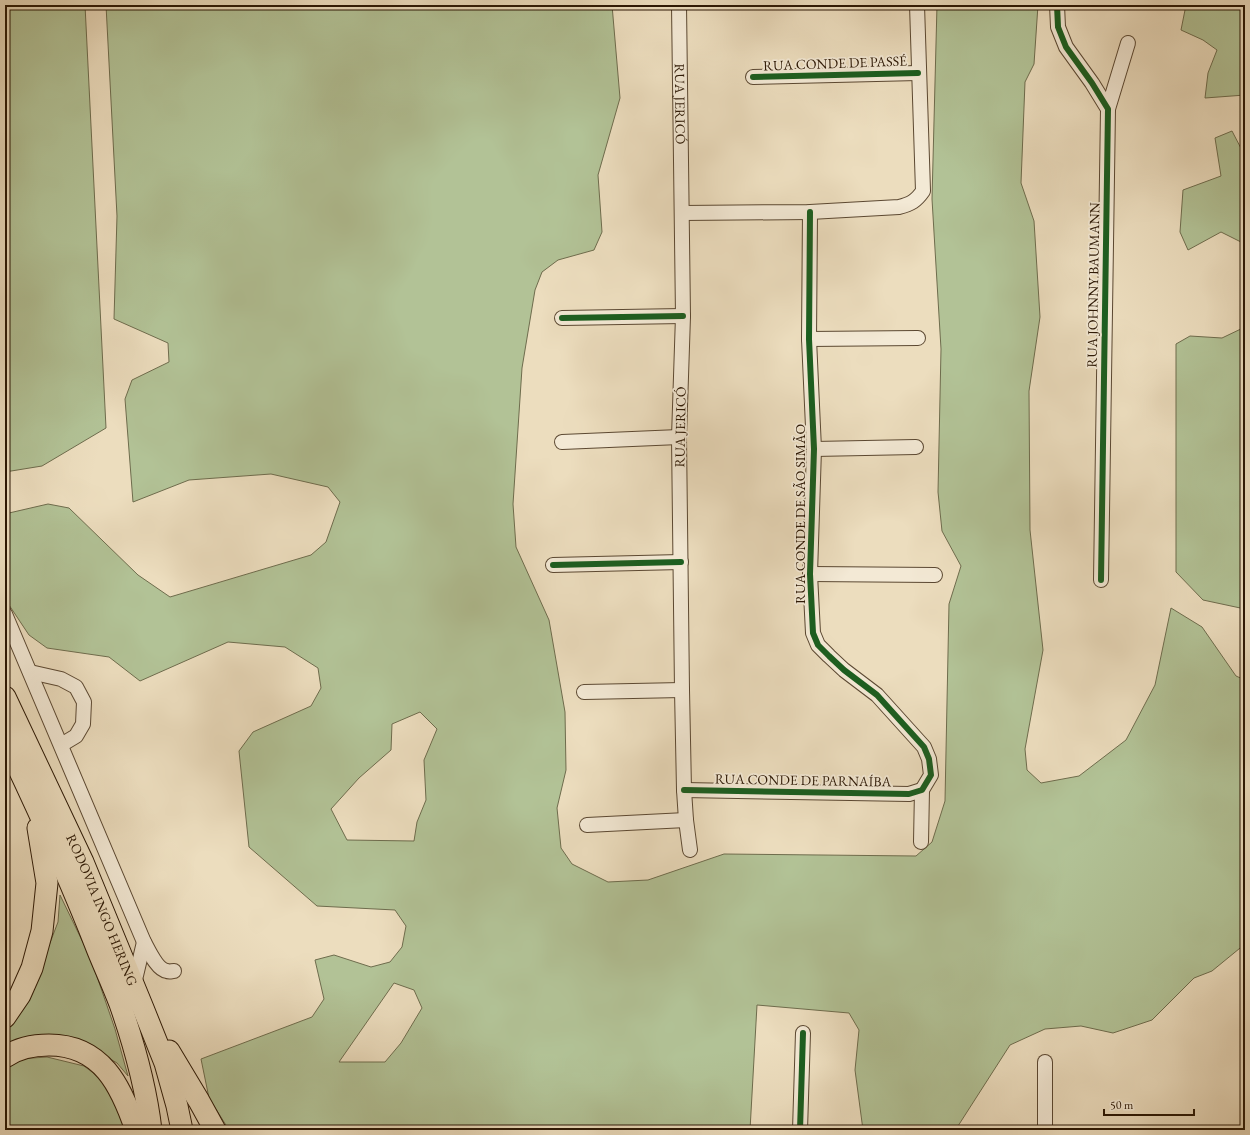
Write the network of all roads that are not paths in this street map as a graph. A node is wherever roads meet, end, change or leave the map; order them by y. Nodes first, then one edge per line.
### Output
1 (679, 5) edge
2 (917, 5) edge
3 (1057, 5) edge
4 (1128, 43) dead end
5 (918, 73) junction
6 (753, 77) dead end
7 (1108, 109) junction
8 (682, 212) junction
9 (810, 212) junction
10 (683, 316) junction
11 (562, 318) dead end
12 (918, 338) dead end
13 (809, 339) junction
14 (679, 437) junction
15 (562, 442) dead end
16 (916, 447) dead end
17 (814, 449) junction
18 (681, 562) junction
19 (553, 565) dead end
20 (810, 574) junction
21 (935, 576) dead end
22 (1101, 580) dead end
23 (5, 614) edge
24 (30, 672) junction
25 (682, 690) junction
26 (584, 692) dead end
27 (5, 697) edge
28 (61, 745) junction
29 (9, 749) edge
30 (684, 790) junction
31 (922, 790) junction
32 (686, 820) junction
33 (587, 825) dead end
34 (921, 842) dead end
35 (690, 850) dead end
36 (144, 942) junction
37 (174, 971) dead end
38 (134, 985) junction
39 (143, 1008) junction
40 (5, 1017) edge
41 (803, 1033) dead end
42 (5, 1057) edge
43 (1046, 1062) dead end
44 (136, 1130) edge
45 (150, 1130) edge
46 (182, 1130) edge
47 (214, 1130) edge
48 (800, 1130) edge
49 (1045, 1130) edge

1 - 8 street, RUA JERICÓ
2 - 5 street
3 - 7 street
4 - 7 street, RUA JOHNNY BAUMANN
5 - 6 street, RUA CONDE DE PASSÉ
5 - 9 street
7 - 22 street, RUA JOHNNY BAUMANN
8 - 9 street
8 - 10 street, RUA JERICÓ
9 - 13 street, RUA CONDE DE SÃO SIMÃO
10 - 11 street
10 - 14 street, RUA JERICÓ
12 - 13 street
13 - 17 street, RUA CONDE DE SÃO SIMÃO
14 - 15 street
14 - 18 street, RUA JERICÓ
16 - 17 street
17 - 20 street, RUA CONDE DE SÃO SIMÃO
18 - 19 street
18 - 25 street, RUA JERICÓ
20 - 21 street
20 - 31 street, RUA CONDE DE SÃO SIMÃO
23 - 24 street
24 - 28 street
24 - 28 street
25 - 26 street
25 - 30 street, RUA JERICÓ
27 - 38 highway, RODOVIA INGO HERING
28 - 36 street
29 - 40 highway
29 - 45 highway, RODOVIA INGO HERING
30 - 31 street, RUA CONDE DE PARNAÍBA
30 - 32 street, RUA JERICÓ
31 - 34 street
32 - 33 street
32 - 35 street, RUA JERICÓ
36 - 37 street
36 - 38 street
38 - 39 highway, RODOVIA INGO HERING
39 - 46 highway, RODOVIA INGO HERING
39 - 47 highway
41 - 48 street
42 - 44 highway
43 - 49 street

